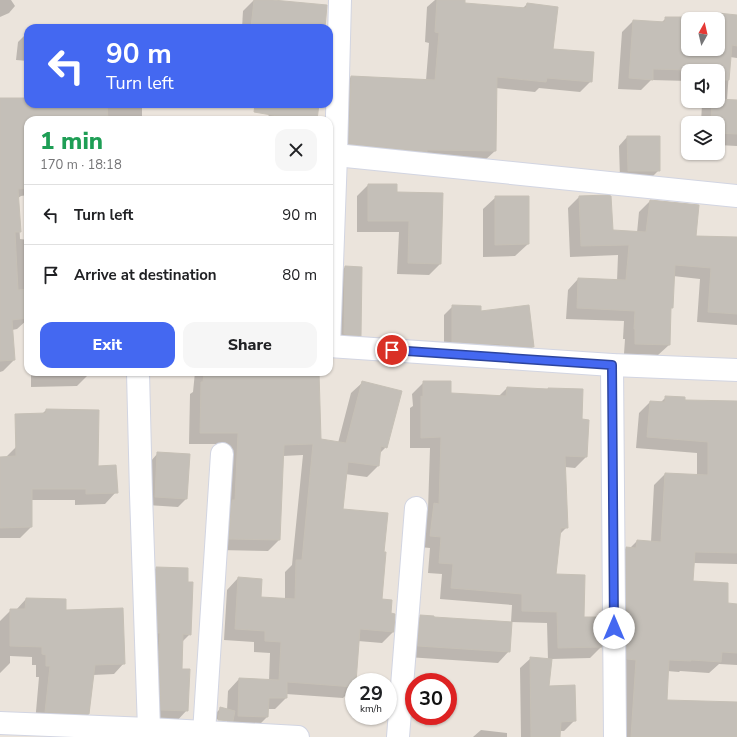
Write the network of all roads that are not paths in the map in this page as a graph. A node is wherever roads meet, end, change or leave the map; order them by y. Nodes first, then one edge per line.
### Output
1 (340, 0) edge
2 (336, 155) junction
3 (737, 196) edge
4 (333, 237) edge
5 (333, 346) edge
6 (612, 365) junction
7 (737, 370) edge
8 (138, 376) edge
9 (222, 454) dead end
10 (416, 508) dead end
11 (0, 723) edge
12 (149, 729) junction
13 (204, 733) junction
14 (298, 737) edge
15 (398, 737) edge
16 (615, 737) edge

1 - 2 street
2 - 3 street
2 - 4 street
5 - 6 street
6 - 7 street
6 - 16 street
8 - 12 street
9 - 13 street
10 - 15 street
11 - 12 street
12 - 13 street
13 - 14 street

